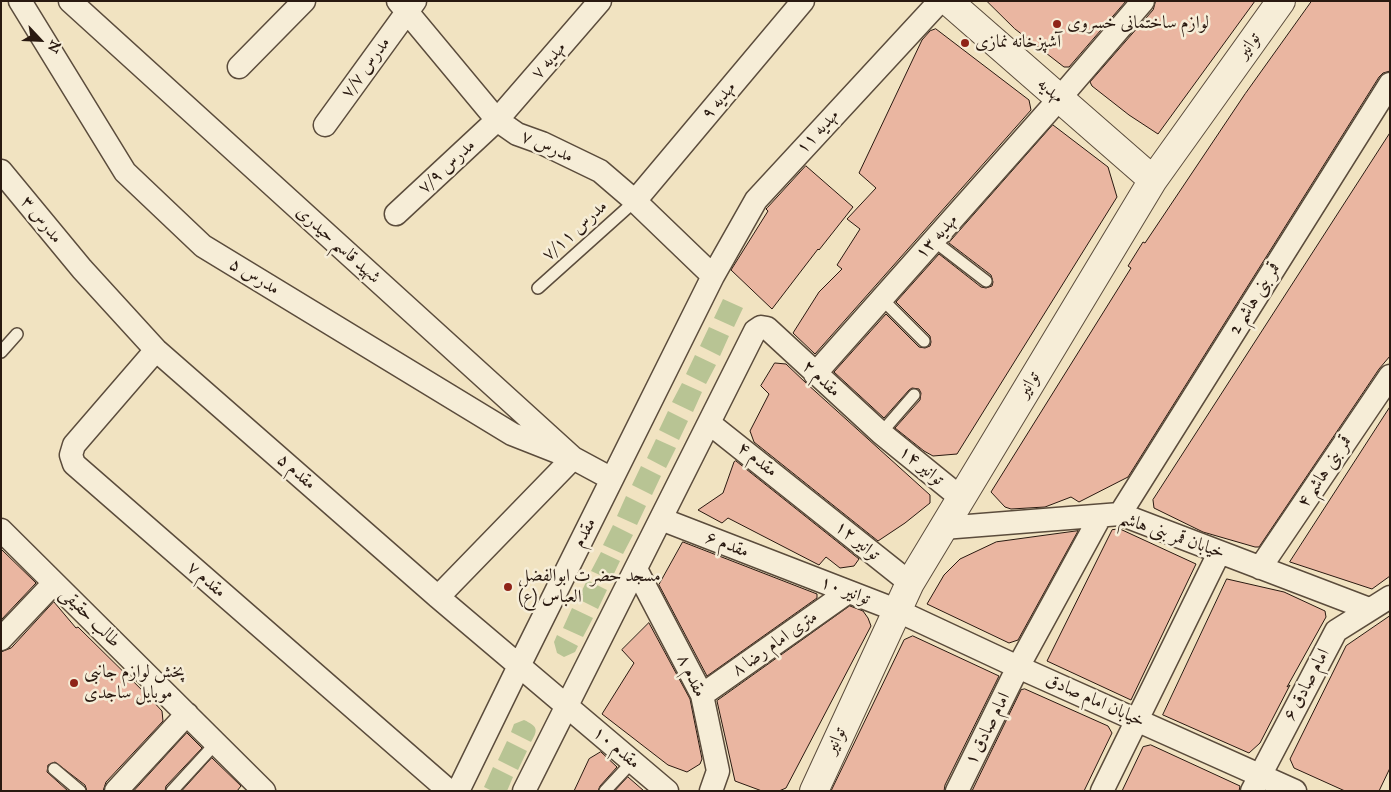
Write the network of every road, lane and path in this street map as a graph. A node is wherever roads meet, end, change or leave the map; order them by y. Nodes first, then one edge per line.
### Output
1 (20, 1) edge
2 (70, 1) edge
3 (304, 1) edge
4 (600, 1) edge
5 (803, 1) edge
6 (940, 1) edge
7 (948, 1) edge
8 (1143, 1) edge
9 (1281, 1) edge
10 (406, 5) edge
11 (239, 67) dead end
12 (1390, 84) edge
13 (1059, 99) junction
14 (498, 120) junction
15 (325, 125) dead end
16 (1, 171) edge
17 (1153, 180) junction
18 (635, 201) junction
19 (396, 214) dead end
20 (934, 241) junction
21 (82, 269) joint
22 (713, 276) junction
23 (986, 281) dead end
24 (538, 288) dead end
25 (882, 299) junction
26 (18, 334) dead end
27 (924, 341) dead end
28 (156, 350) junction
29 (1, 352) edge
30 (815, 374) junction
31 (1390, 376) edge
32 (914, 395) dead end
33 (709, 423) junction
34 (880, 433) junction
35 (573, 458) junction
36 (612, 479) junction
37 (804, 498) joint
38 (961, 498) junction
39 (1110, 516) junction
40 (661, 519) junction
41 (943, 528) junction
42 (1, 530) edge
43 (1219, 552) junction
44 (636, 568) junction
45 (1260, 568) junction
46 (794, 571) joint
47 (54, 583) junction
48 (910, 583) junction
49 (848, 592) junction
50 (1059, 593) joint
51 (438, 597) junction
52 (1390, 597) edge
53 (1369, 609) junction
54 (896, 610) junction
55 (1, 638) edge
56 (519, 666) junction
57 (1018, 667) junction
58 (702, 695) junction
59 (566, 706) junction
60 (187, 714) junction
61 (1137, 720) junction
62 (216, 743) junction
63 (632, 762) junction
64 (54, 769) dead end
65 (1256, 783) edge
66 (255, 788) edge
67 (80, 791) edge
68 (116, 791) edge
69 (172, 791) edge
70 (449, 791) edge
71 (458, 791) edge
72 (524, 791) edge
73 (605, 791) edge
74 (667, 791) edge
75 (711, 791) edge
76 (814, 791) edge
77 (957, 791) edge
78 (1102, 791) edge
79 (1295, 791) edge

1 - 35 street, مدرس ۵
2 - 35 street, شهید قاسم حیدری
3 - 11 street
4 - 14 street, مهدیه ۷
5 - 18 street, مهدیه ۹
6 - 22 street, مهدیه ۱۱
7 - 13 street, مهدیه
8 - 13 street, مهدیه ۱۳
9 - 17 street, توانیر
10 - 14 street, مدرس ۷
10 - 15 street, مدرس ۷/۷
12 - 39 street, قمر بنی هاشم 2
13 - 17 street, مهدیه
13 - 20 street, مهدیه ۱۳
14 - 18 street, مدرس ۷
14 - 19 street, مدرس ۷/۹
16 - 21 street, مدرس ۳
17 - 38 street, توانیر
18 - 22 street, مدرس ۷
18 - 24 lane, مدرس ۷/۱۱
20 - 23 lane
20 - 25 street, مهدیه ۱۳
21 - 28 street, مقدم ۵
22 - 36 street, مقدم
25 - 27 lane
25 - 30 street, مهدیه ۱۳
26 - 29 lane
28 - 51 street, مقدم ۵
28 - 70 street, مقدم ۷
30 - 33 street, مقدم ۲
30 - 34 street, مقدم ۲
31 - 45 street, قمر بنی هاشم ۴
32 - 34 lane
33 - 37 street, مقدم ۴
33 - 40 street
34 - 38 street, توانیر ۱۴
35 - 36 street, شهید قاسم حیدری
35 - 51 street
36 - 56 street, مقدم
37 - 48 street, توانیر ۱۲
38 - 41 street, توانیر
39 - 41 street, خیابان قمر بنی هاشم
39 - 43 street, خیابان قمر بنی هاشم
39 - 50 street, قمر بنی هاشم 2
40 - 44 street
40 - 46 street, مقدم ۶
41 - 48 street, توانیر
42 - 47 street, طالب حقیقی
43 - 45 street, خیابان قمر بنی هاشم
43 - 61 street
44 - 58 street, مقدم ۸
44 - 59 street
45 - 53 street, خیابان قمر بنی هاشم
46 - 49 street, توانیر ۱۰
47 - 55 street
47 - 60 street, طالب حقیقی
48 - 54 street, توانیر
49 - 54 street, توانیر ۱۰
49 - 58 street, ۸ متری امام رضا
50 - 57 street, امام صادق ۱
51 - 56 street, مقدم ۵
52 - 53 street
53 - 65 street, امام صادق ۶
54 - 57 street, خیابان امام صادق
54 - 76 street, توانیر
56 - 59 street, مقدم ۱۰
56 - 71 street, مقدم
57 - 61 street, خیابان امام صادق
57 - 77 street, امام صادق ۱
58 - 75 street, مقدم ۸
59 - 63 street, مقدم ۱۰
59 - 72 street
60 - 62 street, طالب حقیقی
60 - 68 street
61 - 65 street, خیابان امام صادق
61 - 78 street
62 - 66 street, طالب حقیقی
62 - 69 lane
63 - 73 lane
63 - 74 street, مقدم ۱۰
64 - 67 lane
65 - 79 street, خیابان امام صادق

